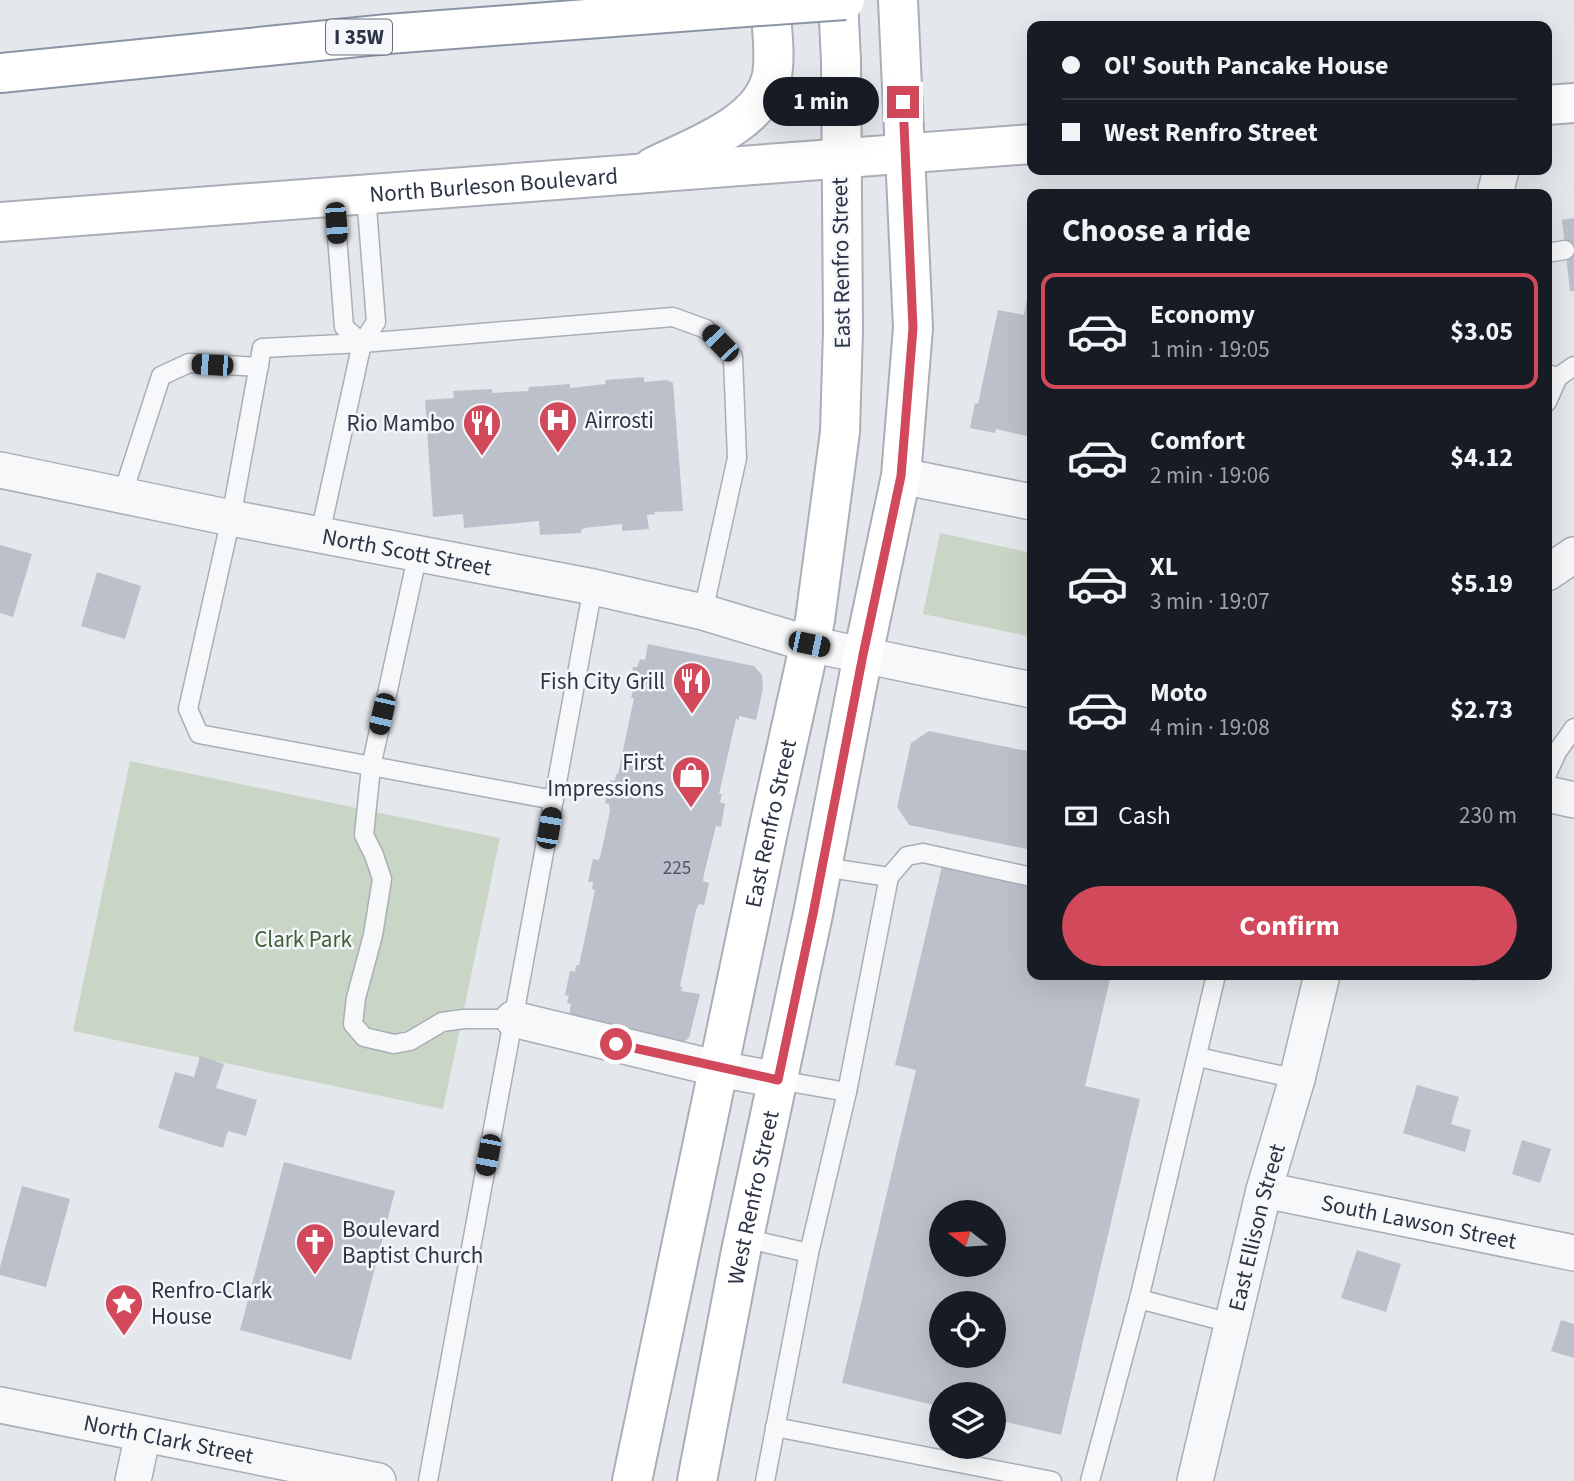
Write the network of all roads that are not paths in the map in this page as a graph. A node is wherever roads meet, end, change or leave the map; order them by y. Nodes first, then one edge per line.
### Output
1 (770, 0) edge
2 (838, 0) edge
3 (845, 0) edge
4 (898, 0) edge
5 (0, 74) edge
6 (1574, 103) edge
7 (1552, 105) edge
8 (1027, 144) edge
9 (905, 154) junction
10 (840, 159) junction
11 (639, 174) junction
12 (350, 196) junction
13 (0, 222) edge
14 (362, 344) junction
15 (1574, 366) edge
16 (258, 367) junction
17 (1553, 375) edge
18 (0, 470) edge
19 (901, 476) junction
20 (122, 496) junction
21 (1027, 501) edge
22 (231, 518) junction
23 (320, 534) junction
24 (418, 553) junction
25 (1574, 555) edge
26 (1552, 570) edge
27 (593, 587) junction
28 (703, 612) junction
29 (809, 644) junction
30 (863, 655) junction
31 (1027, 689) edge
32 (1574, 728) edge
33 (1552, 763) edge
34 (371, 767) junction
35 (1552, 795) edge
36 (554, 800) junction
37 (1574, 800) edge
38 (823, 867) junction
39 (1027, 876) edge
40 (888, 877) junction
41 (1215, 980) edge
42 (1321, 980) edge
43 (513, 1019) junction
44 (1198, 1057) junction
45 (719, 1069) junction
46 (1297, 1079) junction
47 (778, 1080) junction
48 (847, 1091) junction
49 (1264, 1190) junction
50 (744, 1238) junction
51 (1574, 1252) edge
52 (809, 1253) junction
53 (1139, 1299) junction
54 (1231, 1323) junction
55 (0, 1405) edge
56 (775, 1427) junction
57 (143, 1434) junction
58 (133, 1481) edge
59 (378, 1481) edge
60 (428, 1481) edge
61 (632, 1481) edge
62 (697, 1481) edge
63 (765, 1481) edge
64 (1052, 1481) edge
65 (1090, 1481) edge
66 (1195, 1481) edge

1 - 11 main road
2 - 10 main road
3 - 5 main road, I 35W, bridge
4 - 9 main road, West Renfro Street
6 - 7 main road
8 - 9 main road, North Burleson Boulevard
9 - 10 main road, North Burleson Boulevard
9 - 19 main road, West Renfro Street
10 - 11 main road, North Burleson Boulevard
10 - 29 main road, East Renfro Street
11 - 12 main road, North Burleson Boulevard
12 - 13 main road, North Burleson Boulevard
12 - 14 lane
12 - 14 lane
14 - 16 lane
14 - 23 lane
14 - 28 lane
15 - 17 lane
16 - 20 lane
16 - 22 lane
18 - 20 street, North Scott Street
19 - 21 street
19 - 30 main road, West Renfro Street
20 - 22 street, North Scott Street
22 - 23 street, North Scott Street
22 - 34 lane
23 - 24 street, North Scott Street
24 - 27 street, North Scott Street
24 - 34 lane
25 - 26 street
27 - 28 street, North Scott Street
27 - 36 lane
28 - 29 street, North Scott Street
29 - 30 street, North Scott Street
29 - 45 main road, East Renfro Street
30 - 31 street, North Scott Street
30 - 38 main road, West Renfro Street
32 - 33 lane
34 - 36 lane
34 - 43 lane
35 - 37 street
36 - 43 lane
38 - 40 lane
38 - 47 main road, West Renfro Street
39 - 40 lane
40 - 48 lane
41 - 44 lane
42 - 46 street, East Ellison Street
43 - 45 street
43 - 60 lane
44 - 46 lane
44 - 53 lane
45 - 47 street
45 - 61 main road, East Renfro Street
46 - 49 street, East Ellison Street
47 - 48 lane
47 - 50 main road, West Renfro Street
48 - 52 lane
49 - 51 street, South Lawson Street
49 - 54 street, East Ellison Street
50 - 52 lane
50 - 62 main road, West Renfro Street
52 - 56 lane
53 - 54 lane
53 - 65 lane
54 - 66 street, East Ellison Street
55 - 57 street, North Clark Street
56 - 63 lane
56 - 64 lane
57 - 58 street
57 - 59 street, North Clark Street

